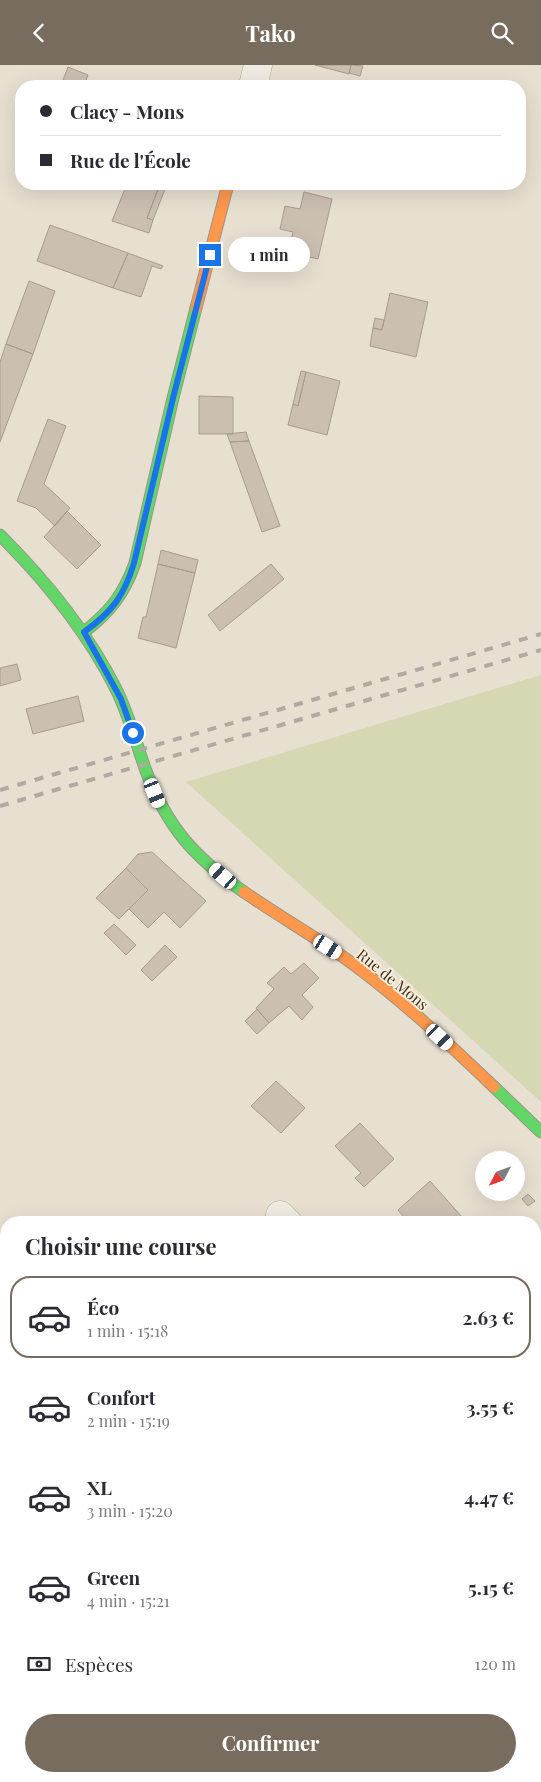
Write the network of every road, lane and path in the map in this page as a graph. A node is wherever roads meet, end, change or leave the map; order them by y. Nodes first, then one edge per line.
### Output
1 (258, 65) edge
2 (254, 80) edge
3 (226, 190) edge
4 (0, 535) edge
5 (84, 632) junction
6 (541, 1132) edge

1 - 2 street
3 - 5 street
4 - 5 street, Rue de Mons
5 - 6 street, Rue de Mons

